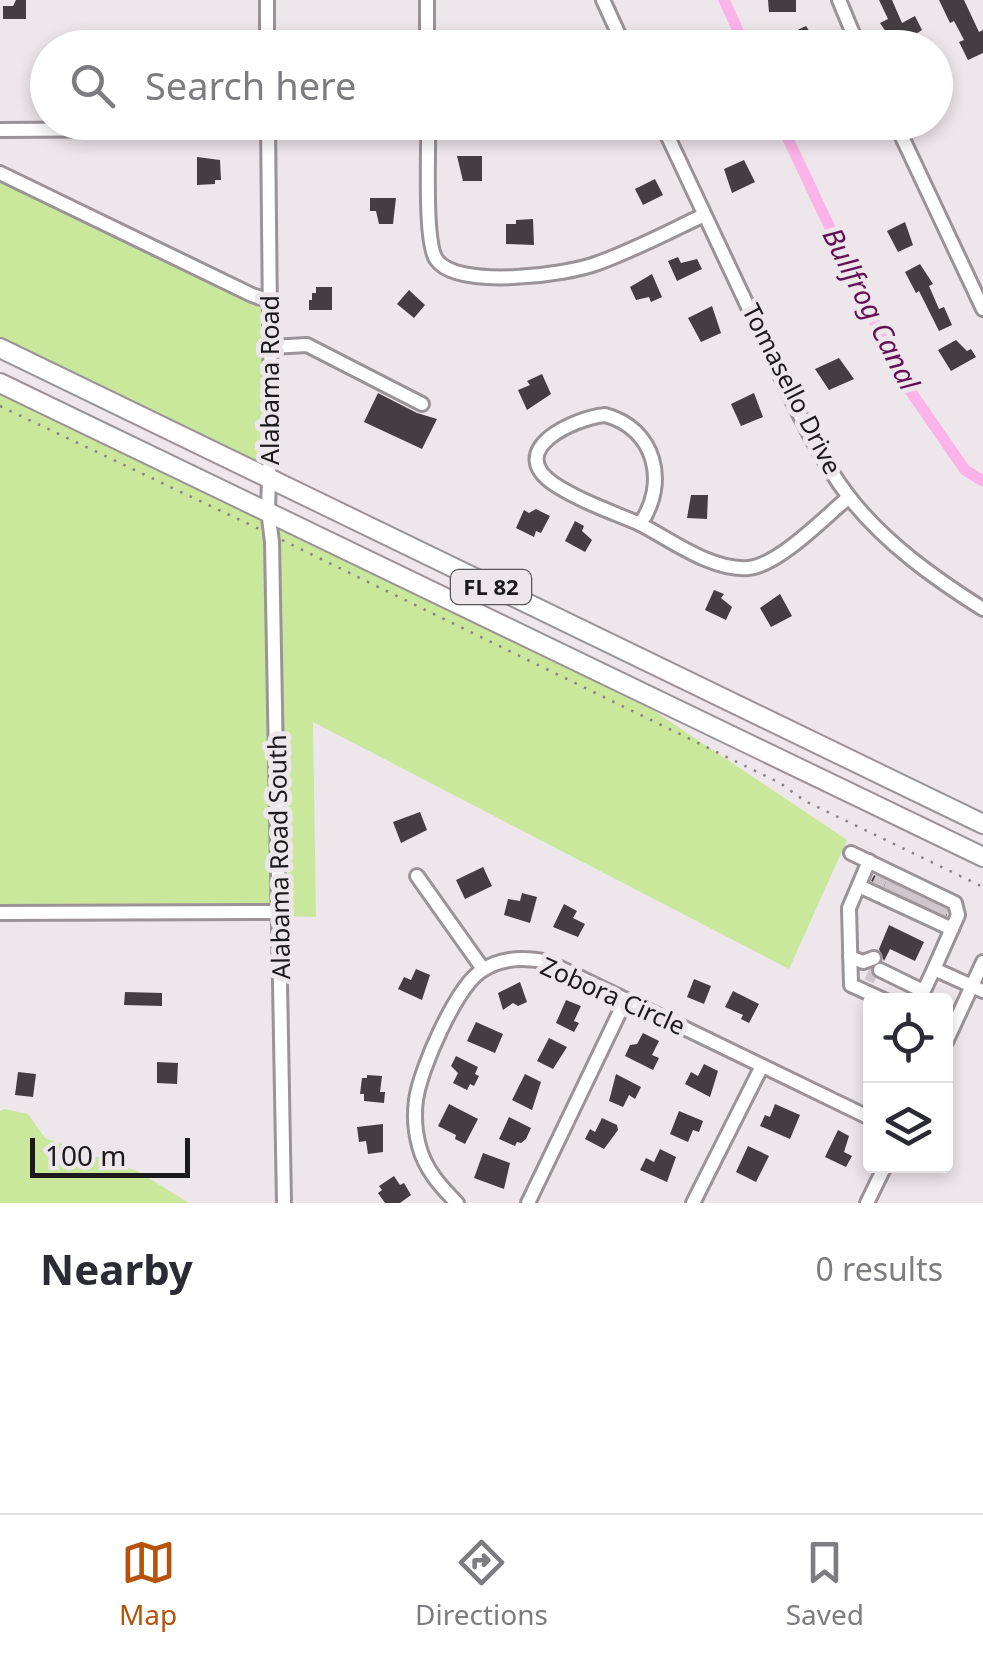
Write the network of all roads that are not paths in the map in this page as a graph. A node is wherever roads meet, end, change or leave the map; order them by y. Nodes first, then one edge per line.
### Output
1 (267, 0) edge
2 (427, 0) edge
3 (602, 0) edge
4 (839, 0) edge
5 (268, 30) edge
6 (427, 30) edge
7 (616, 30) edge
8 (852, 30) edge
9 (30, 129) edge
10 (0, 130) edge
11 (268, 140) edge
12 (428, 140) edge
13 (669, 140) edge
14 (904, 140) edge
15 (0, 172) edge
16 (702, 216) junction
17 (270, 301) junction
18 (983, 308) edge
19 (271, 347) junction
20 (0, 348) edge
21 (0, 383) edge
22 (422, 404) dead end
23 (269, 479) junction
24 (850, 497) junction
25 (268, 510) junction
26 (640, 524) junction
27 (983, 609) edge
28 (983, 824) edge
29 (851, 853) dead end
30 (983, 858) edge
31 (869, 862) junction
32 (417, 876) dead end
33 (858, 886) junction
34 (911, 896) junction
35 (280, 912) junction
36 (0, 913) edge
37 (952, 929) junction
38 (983, 962) edge
39 (872, 966) junction
40 (483, 969) junction
41 (934, 969) junction
42 (978, 989) edge
43 (870, 993) edge
44 (916, 993) edge
45 (922, 993) edge
46 (625, 1000) junction
47 (953, 1025) edge
48 (762, 1066) junction
49 (863, 1115) edge
50 (882, 1173) edge
51 (284, 1203) edge
52 (457, 1203) edge
53 (528, 1203) edge
54 (693, 1203) edge
55 (867, 1203) edge

1 - 5 street
2 - 6 street
3 - 7 street
4 - 8 street
9 - 10 street
11 - 17 street, Alabama Road
12 - 16 street
13 - 16 street, Tomasello Drive
14 - 18 street
15 - 17 street
16 - 24 street, Tomasello Drive
17 - 19 street, Alabama Road
19 - 22 street
19 - 23 street, Alabama Road
20 - 23 highway, FL 82
21 - 25 highway, FL 82
23 - 25 street, Alabama Road
23 - 28 highway, FL 82
24 - 26 street
24 - 27 street, Tomasello Drive
25 - 30 highway, FL 82
25 - 35 street, Alabama Road South
26 - 26 street
29 - 31 street
31 - 33 street
31 - 34 street
32 - 40 street
33 - 34 street
33 - 39 street
34 - 37 street
34 - 37 street
35 - 36 street
35 - 51 street, Alabama Road South
37 - 41 street
38 - 42 street
39 - 43 street
39 - 44 street
40 - 46 street, Zobora Circle
40 - 52 street
41 - 42 street
41 - 45 street
42 - 47 street
46 - 48 street, Zobora Circle
46 - 53 street
48 - 49 street, Zobora Circle
48 - 54 street
50 - 55 street

